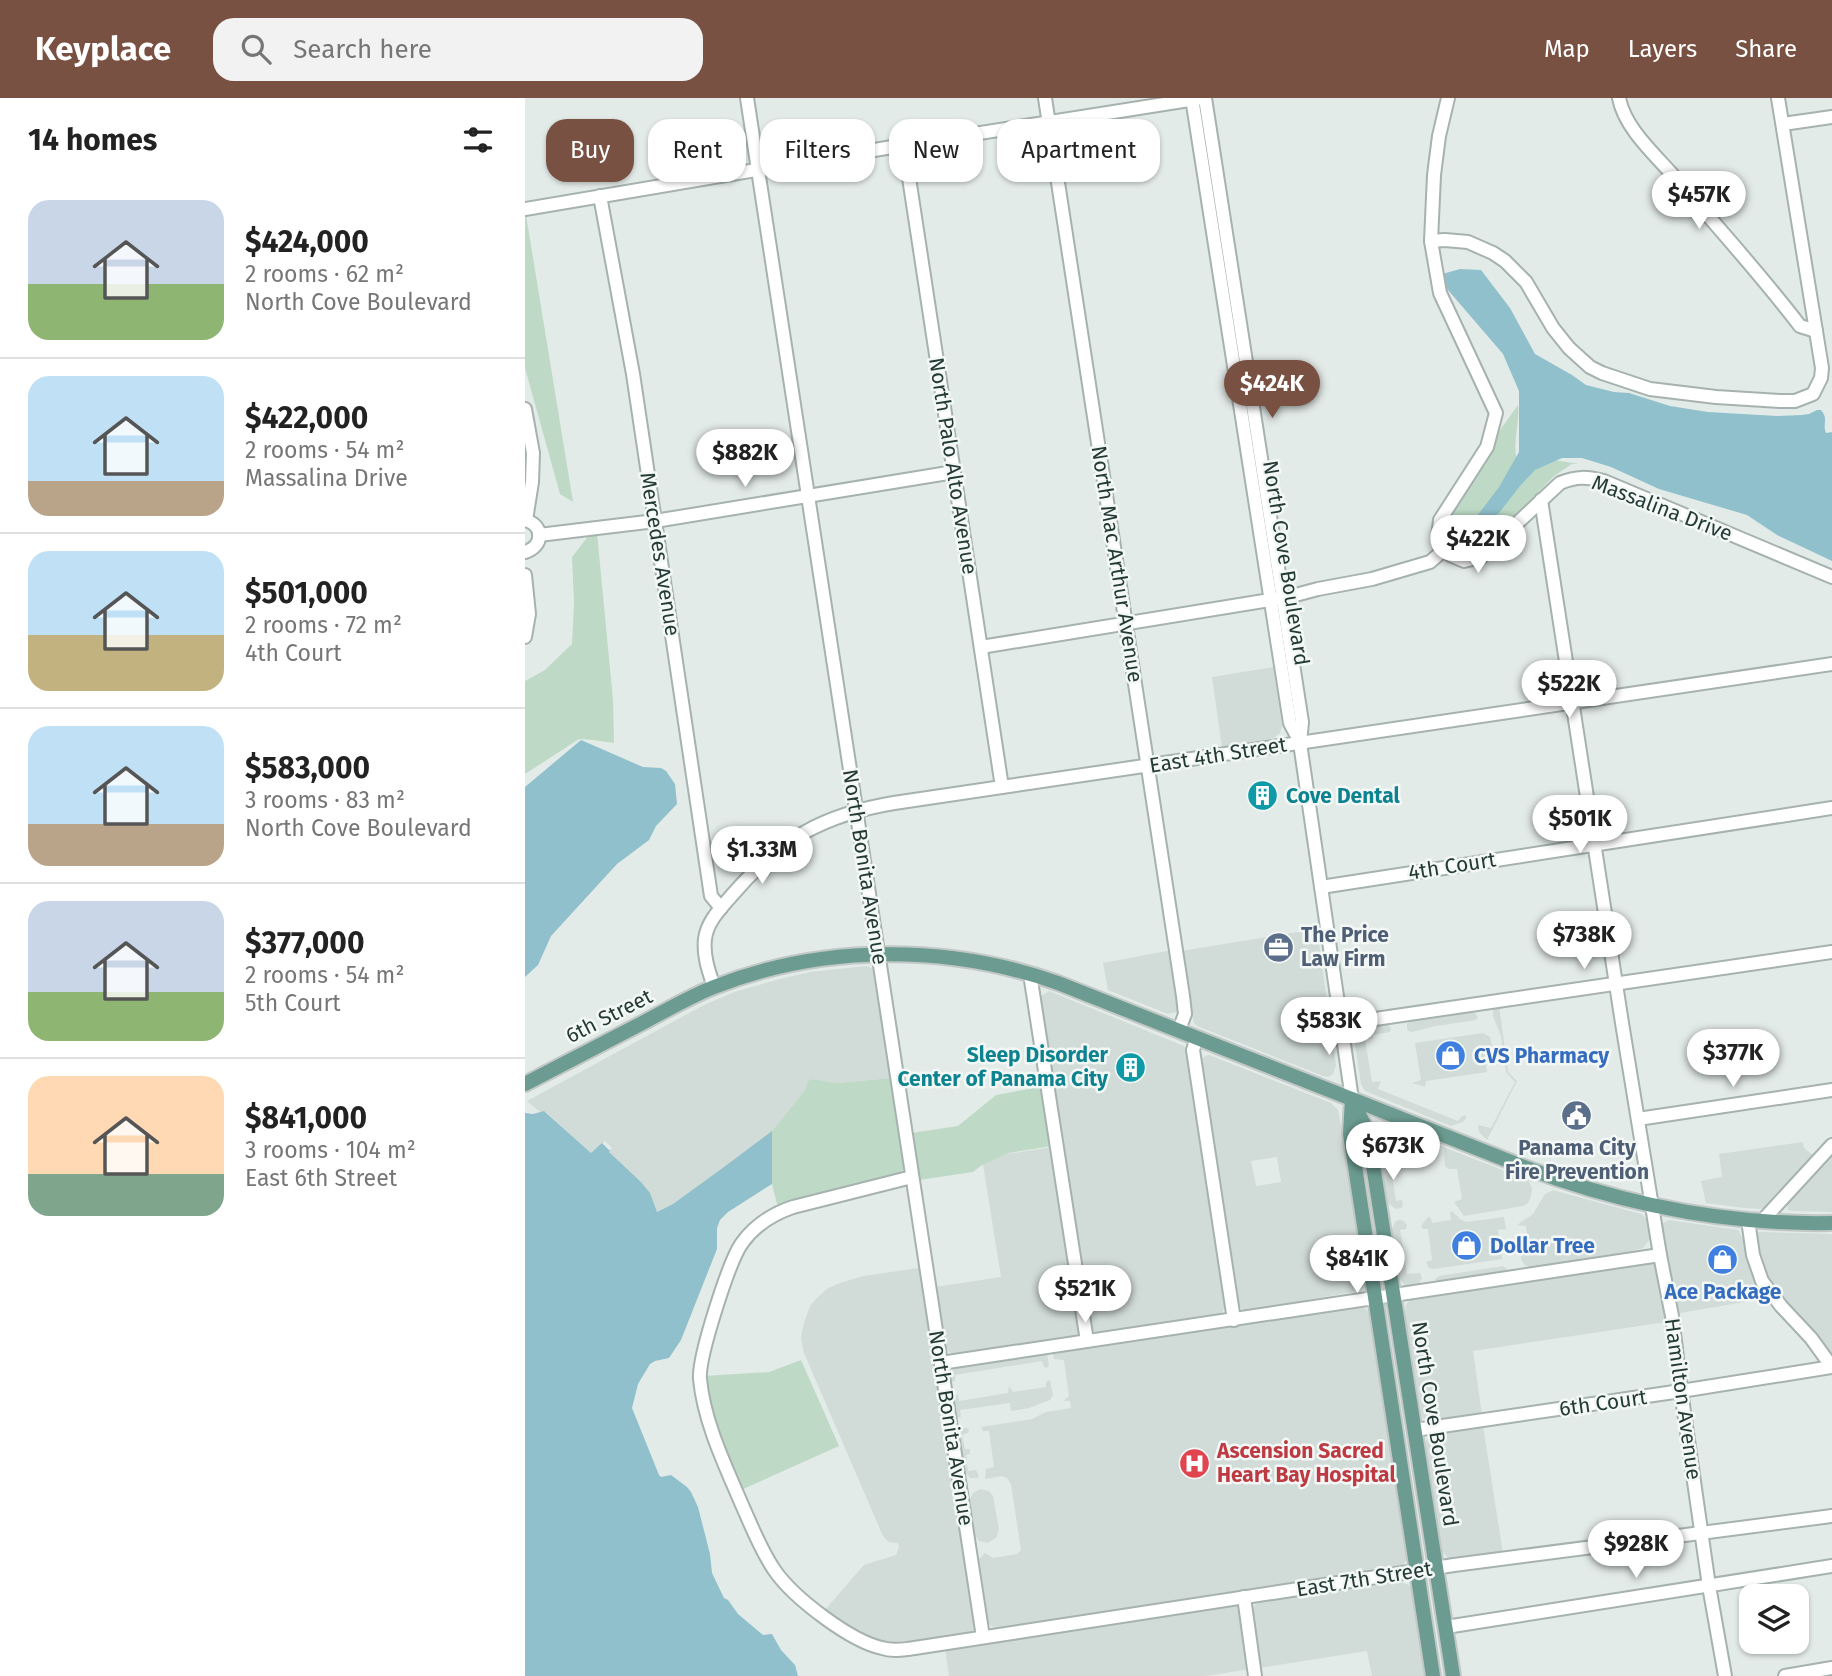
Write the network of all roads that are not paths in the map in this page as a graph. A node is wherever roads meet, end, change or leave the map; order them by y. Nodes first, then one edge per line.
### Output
1 (747, 98) edge
2 (1045, 98) edge
3 (1198, 98) edge
4 (1448, 98) edge
5 (1619, 98) edge
6 (1778, 98) edge
7 (1832, 117) edge
8 (1048, 119) edge
9 (1067, 119) edge
10 (1783, 124) junction
11 (889, 147) edge
12 (758, 169) junction
13 (910, 182) edge
14 (1057, 182) edge
15 (600, 197) junction
16 (525, 209) edge
17 (1431, 241) junction
18 (1816, 331) junction
19 (525, 409) edge
20 (954, 472) junction
21 (809, 496) junction
22 (1541, 500) junction
23 (525, 520) edge
24 (655, 521) junction
25 (539, 535) junction
26 (1445, 549) junction
27 (525, 552) edge
28 (525, 575) edge
29 (1832, 577) edge
30 (1277, 598) junction
31 (1127, 623) junction
32 (525, 638) edge
33 (981, 647) junction
34 (1832, 664) edge
35 (1573, 702) junction
36 (1300, 743) junction
37 (1148, 765) junction
38 (1002, 786) junction
39 (1832, 808) edge
40 (856, 810) junction
41 (1595, 844) junction
42 (1321, 887) junction
43 (721, 908) junction
44 (1832, 951) edge
45 (879, 955) junction
46 (1030, 974) junction
47 (1616, 983) junction
48 (714, 987) junction
49 (1341, 1024) junction
50 (1179, 1030) junction
51 (1197, 1037) junction
52 (530, 1081) edge
53 (1832, 1090) edge
54 (1352, 1099) junction
55 (1638, 1119) junction
56 (1832, 1145) edge
57 (912, 1177) junction
58 (1652, 1205) junction
59 (1755, 1220) junction
60 (1832, 1223) edge
61 (1660, 1255) junction
62 (1394, 1296) junction
63 (1375, 1298) junction
64 (1234, 1320) junction
65 (1087, 1341) junction
66 (941, 1363) junction
67 (1832, 1367) edge
68 (1681, 1391) junction
69 (1415, 1430) junction
70 (1832, 1516) edge
71 (1702, 1534) junction
72 (1832, 1566) edge
73 (1436, 1568) junction
74 (1417, 1571) junction
75 (1709, 1586) junction
76 (1244, 1597) junction
77 (1446, 1627) junction
78 (983, 1637) junction
79 (1832, 1668) edge
80 (1434, 1673) edge
81 (1255, 1676) edge
82 (1453, 1676) edge
83 (1725, 1676) edge
84 (1785, 1676) edge

1 - 12 street, North Bonita Avenue
2 - 8 street, North Mac Arthur Avenue
3 - 9 street
3 - 30 street, North Cove Boulevard
4 - 17 street
5 - 18 street
6 - 10 street
7 - 10 street
10 - 18 street
11 - 12 street
12 - 15 street
12 - 21 street, North Bonita Avenue
13 - 20 street, North Palo Alto Avenue
14 - 31 street, North Mac Arthur Avenue
15 - 16 street
15 - 24 street, Mercedes Avenue
17 - 18 street
17 - 26 street
19 - 23 street
20 - 21 street
20 - 33 street, North Palo Alto Avenue
21 - 24 street
21 - 40 street, North Bonita Avenue
22 - 26 street, Massalina Drive
22 - 29 street, Massalina Drive
22 - 35 street, Hamilton Avenue
23 - 25 street
24 - 25 street
24 - 43 street, Mercedes Avenue
25 - 27 street
26 - 30 street
28 - 32 street
30 - 31 street
30 - 36 street, North Cove Boulevard
31 - 33 street
31 - 37 street, North Mac Arthur Avenue
33 - 38 street, North Palo Alto Avenue
34 - 35 street, East 4th Street
35 - 36 street, East 4th Street
35 - 41 street, Hamilton Avenue
36 - 37 street, East 4th Street
36 - 42 street, North Cove Boulevard
37 - 38 street, East 4th Street
37 - 50 street, North Mac Arthur Avenue
38 - 40 street, East 4th Street
39 - 41 street, 4th Court
40 - 43 street, East 4th Street
40 - 45 street, North Bonita Avenue
41 - 42 street, 4th Court
41 - 47 street, Hamilton Avenue
42 - 49 street, North Cove Boulevard
43 - 48 street, East 4th Street
44 - 47 street
45 - 46 main road, 6th Street
45 - 48 main road, 6th Street
45 - 57 street, North Bonita Avenue
46 - 50 main road, 6th Street
46 - 65 street
47 - 49 street
47 - 55 street, Hamilton Avenue
48 - 52 main road, 6th Street
49 - 54 street, North Cove Boulevard
50 - 51 main road, 6th Street
51 - 54 main road, 6th Street
51 - 64 street
53 - 55 street
54 - 58 main road, 6th Street
54 - 62 main road, North Cove Boulevard
54 - 63 main road, North Cove Boulevard
55 - 58 street, Hamilton Avenue
56 - 59 street
57 - 66 street, North Bonita Avenue
57 - 78 street, East 7th Street
58 - 59 main road, 6th Street
58 - 61 street, Hamilton Avenue
59 - 60 main road, 6th Street
59 - 67 street
61 - 62 street
61 - 68 street, Hamilton Avenue
62 - 63 street
62 - 69 main road, North Cove Boulevard
63 - 64 street
63 - 74 main road, North Cove Boulevard
64 - 65 street
65 - 66 street
66 - 78 street, North Bonita Avenue
67 - 68 street, 6th Court
68 - 69 street, 6th Court
68 - 71 street, Hamilton Avenue
69 - 73 main road, North Cove Boulevard
70 - 71 street, East 7th Street
71 - 73 street, East 7th Street
71 - 75 street, Hamilton Avenue
72 - 75 street
73 - 74 street, East 7th Street
73 - 77 main road, North Cove Boulevard
74 - 76 street, East 7th Street
74 - 80 main road, North Cove Boulevard
75 - 77 street
75 - 83 street, Hamilton Avenue
76 - 78 street, East 7th Street
76 - 81 street
77 - 82 main road, North Cove Boulevard
79 - 84 street

